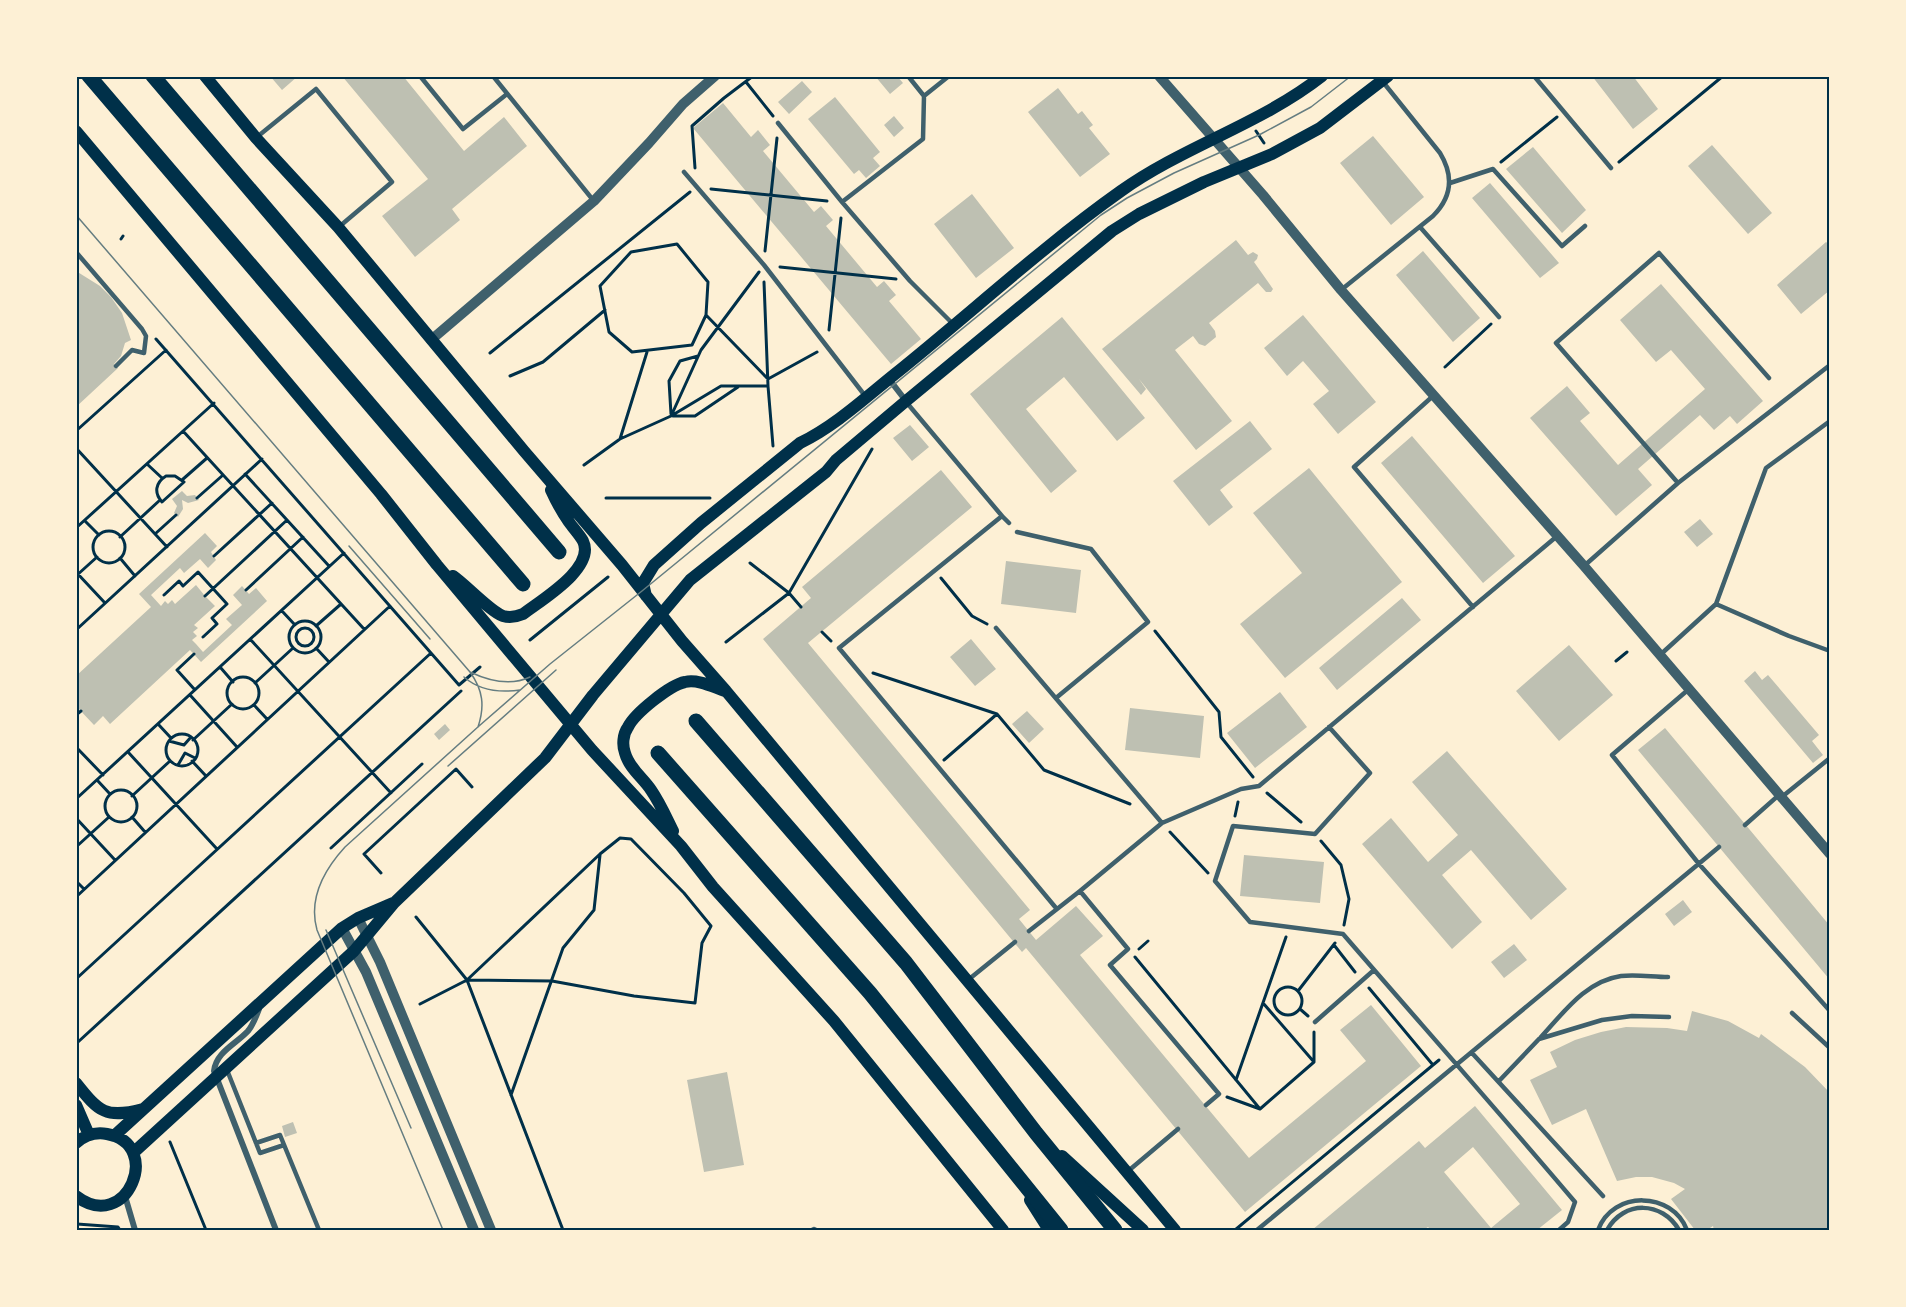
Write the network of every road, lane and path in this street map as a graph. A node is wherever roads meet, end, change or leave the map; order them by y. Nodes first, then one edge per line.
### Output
1 (89, 76) edge
2 (153, 76) edge
3 (204, 76) edge
4 (420, 76) edge
5 (493, 76) edge
6 (753, 76) edge
7 (908, 76) edge
8 (949, 76) edge
9 (1159, 76) edge
10 (1322, 76) edge
11 (1534, 76) edge
12 (1723, 76) edge
13 (711, 78) edge
14 (1385, 79) edge
15 (746, 82) junction
16 (507, 94) junction
17 (924, 96) junction
18 (1563, 112) junction
19 (1249, 122) junction
20 (778, 123) junction
21 (78, 136) edge
22 (256, 138) junction
23 (1212, 138) junction
24 (1272, 154) junction
25 (1239, 168) junction
26 (1611, 168) joint
27 (1493, 169) junction
28 (684, 172) dead end
29 (1450, 183) junction
30 (696, 187) junction
31 (771, 195) junction
32 (594, 201) junction
33 (842, 202) junction
34 (1585, 226) dead end
35 (338, 227) junction
36 (1420, 227) junction
37 (626, 245) junction
38 (76, 252) edge
39 (632, 252) junction
40 (764, 266) junction
41 (835, 273) junction
42 (910, 280) junction
43 (1341, 290) junction
44 (605, 310) junction
45 (706, 315) junction
46 (1499, 317) joint
47 (717, 326) junction
48 (955, 326) junction
49 (431, 340) junction
50 (827, 347) junction
51 (647, 352) junction
52 (489, 353) dead end
53 (698, 356) junction
54 (1830, 364) edge
55 (116, 366) dead end
56 (1445, 367) dead end
57 (510, 376) dead end
58 (1768, 378) dead end
59 (768, 379) junction
60 (889, 379) junction
61 (740, 386) junction
62 (768, 386) junction
63 (1434, 395) junction
64 (866, 397) junction
65 (906, 401) junction
66 (214, 403) junction
67 (671, 416) junction
68 (1830, 421) edge
69 (76, 431) edge
70 (183, 431) junction
71 (878, 439) dead end
72 (620, 440) junction
73 (76, 448) edge
74 (773, 454) dead end
75 (207, 458) junction
76 (262, 459) junction
77 (147, 464) junction
78 (584, 465) dead end
79 (245, 474) junction
80 (543, 474) junction
81 (223, 475) junction
82 (162, 478) junction
83 (182, 480) junction
84 (1678, 483) junction
85 (233, 486) junction
86 (117, 492) junction
87 (197, 498) dead end
88 (606, 498) dead end
89 (718, 498) dead end
90 (160, 500) junction
91 (272, 503) junction
92 (259, 514) junction
93 (176, 515) dead end
94 (1002, 516) junction
95 (141, 518) junction
96 (287, 520) junction
97 (85, 521) junction
98 (1009, 523) dead end
99 (76, 528) edge
100 (275, 532) junction
101 (1017, 532) dead end
102 (155, 534) junction
103 (99, 535) junction
104 (1558, 536) junction
105 (120, 537) junction
106 (303, 537) junction
107 (167, 547) junction
108 (290, 549) junction
109 (559, 552) dead end
110 (344, 553) junction
111 (668, 554) junction
112 (214, 556) dead end
113 (97, 557) junction
114 (120, 558) junction
115 (750, 563) dead end
116 (438, 565) junction
117 (622, 565) junction
118 (330, 566) junction
119 (1584, 566) junction
120 (934, 570) junction
121 (77, 574) edge
122 (135, 576) junction
123 (608, 577) dead end
124 (317, 578) junction
125 (523, 584) dead end
126 (213, 588) junction
127 (246, 590) dead end
128 (789, 593) junction
129 (164, 595) dead end
130 (205, 596) dead end
131 (646, 597) junction
132 (105, 603) junction
133 (341, 604) junction
134 (1716, 604) junction
135 (390, 606) junction
136 (801, 607) dead end
137 (1473, 607) junction
138 (282, 611) junction
139 (660, 615) junction
140 (1148, 622) junction
141 (295, 625) junction
142 (316, 626) junction
143 (996, 628) joint
144 (648, 629) junction
145 (76, 630) edge
146 (364, 630) junction
147 (203, 638) dead end
148 (250, 639) junction
149 (530, 640) dead end
150 (726, 642) dead end
151 (305, 646) junction
152 (294, 647) junction
153 (316, 648) junction
154 (1830, 651) edge
155 (306, 652) junction
156 (1627, 652) dead end
157 (431, 653) junction
158 (194, 654) dead end
159 (1660, 655) junction
160 (1616, 661) dead end
161 (329, 662) junction
162 (274, 665) junction
163 (854, 666) junction
164 (480, 667) dead end
165 (220, 668) junction
166 (233, 682) junction
167 (255, 683) junction
168 (1689, 689) junction
169 (195, 690) junction
170 (298, 691) junction
171 (461, 691) dead end
172 (726, 691) junction
173 (190, 695) junction
174 (1056, 698) junction
175 (232, 704) junction
176 (254, 705) junction
177 (81, 711) dead end
178 (997, 714) junction
179 (76, 715) edge
180 (267, 719) junction
181 (213, 721) junction
182 (696, 721) dead end
183 (158, 724) junction
184 (572, 724) junction
185 (1329, 727) junction
186 (340, 736) junction
187 (192, 738) junction
188 (170, 740) junction
189 (184, 744) junction
190 (76, 747) edge
191 (237, 747) junction
192 (128, 752) junction
193 (185, 753) junction
194 (658, 753) dead end
195 (194, 760) junction
196 (1829, 760) edge
197 (170, 761) junction
198 (422, 764) dead end
199 (178, 765) junction
200 (938, 766) junction
201 (373, 772) junction
202 (103, 775) junction
203 (206, 776) junction
204 (152, 778) junction
205 (97, 780) junction
206 (1259, 786) junction
207 (472, 787) dead end
208 (1241, 789) junction
209 (391, 792) junction
210 (111, 795) junction
211 (132, 796) junction
212 (1780, 797) junction
213 (76, 799) edge
214 (176, 804) junction
215 (1153, 812) junction
216 (110, 817) junction
217 (132, 817) junction
218 (76, 818) edge
219 (1162, 823) junction
220 (1745, 825) dead end
221 (1233, 826) junction
222 (146, 832) junction
223 (91, 834) junction
224 (1315, 834) junction
225 (681, 846) junction
226 (76, 847) edge
227 (1719, 847) dead end
228 (331, 848) dead end
229 (217, 849) junction
230 (600, 854) junction
231 (1830, 854) edge
232 (115, 860) junction
233 (1699, 864) junction
234 (381, 873) dead end
235 (76, 881) edge
236 (1215, 881) junction
237 (84, 889) junction
238 (1080, 891) junction
239 (76, 897) edge
240 (394, 903) junction
241 (1056, 908) junction
242 (416, 917) dead end
243 (358, 918) junction
244 (1290, 926) junction
245 (342, 928) junction
246 (1029, 931) dead end
247 (1343, 934) junction
248 (368, 936) junction
249 (1148, 941) dead end
250 (1015, 942) dead end
251 (1334, 945) junction
252 (354, 951) junction
253 (1374, 970) junction
254 (1668, 977) dead end
255 (76, 979) edge
256 (467, 980) junction
257 (968, 980) junction
258 (1362, 980) junction
259 (552, 981) junction
260 (1298, 991) junction
261 (267, 996) junction
262 (1263, 1003) junction
263 (420, 1004) dead end
264 (1300, 1009) junction
265 (1277, 1011) junction
266 (1830, 1011) edge
267 (1792, 1013) dead end
268 (1274, 1015) junction
269 (1669, 1017) dead end
270 (1314, 1022) junction
271 (1539, 1039) junction
272 (78, 1042) dead end
273 (1830, 1048) edge
274 (1472, 1053) junction
275 (1447, 1054) junction
276 (1314, 1062) junction
277 (1433, 1065) junction
278 (1456, 1065) junction
279 (226, 1067) junction
280 (215, 1077) junction
281 (1236, 1080) junction
282 (1499, 1080) junction
283 (76, 1083) edge
284 (1219, 1094) junction
285 (511, 1095) junction
286 (76, 1105) edge
287 (1206, 1105) dead end
288 (144, 1108) junction
289 (1260, 1109) junction
290 (1178, 1129) dead end
291 (1036, 1133) junction
292 (89, 1135) junction
293 (114, 1136) junction
294 (170, 1142) dead end
295 (76, 1143) edge
296 (256, 1143) junction
297 (284, 1145) junction
298 (133, 1153) junction
299 (1005, 1161) junction
300 (1126, 1172) junction
301 (125, 1196) junction
302 (1603, 1196) dead end
303 (77, 1198) edge
304 (77, 1224) edge
305 (92, 1225) junction
306 (94, 1230) edge
307 (120, 1230) edge
308 (135, 1230) edge
309 (206, 1230) edge
310 (276, 1230) edge
311 (319, 1230) edge
312 (474, 1230) edge
313 (491, 1230) edge
314 (563, 1230) edge
315 (1003, 1230) edge
316 (1049, 1230) edge
317 (1061, 1230) edge
318 (1115, 1230) edge
319 (1143, 1230) edge
320 (1175, 1230) edge
321 (1236, 1230) edge
322 (1257, 1230) edge
323 (1559, 1230) edge
324 (1598, 1230) edge
325 (1607, 1230) edge
326 (1679, 1230) edge
327 (1687, 1230) edge

1 - 125 main road
2 - 109 main road
3 - 22 main road
4 - 16 lane
5 - 16 lane
6 - 15 path
7 - 17 lane
8 - 17 lane
9 - 23 street
10 - 19 main road
11 - 18 lane
12 - 26 path
13 - 32 street
14 - 24 main road
14 - 29 lane
15 - 20 path
15 - 30 path
16 - 32 lane
17 - 33 lane
18 - 26 lane
18 - 27 path
19 - 23 main road
19 - 24 path
20 - 31 path
20 - 33 lane
21 - 116 main road
22 - 35 main road
22 - 35 lane
23 - 25 street
23 - 48 main road
24 - 25 main road
25 - 43 street
25 - 65 main road
27 - 29 lane
27 - 34 lane
28 - 30 lane
29 - 36 lane
30 - 31 path
30 - 37 path
30 - 40 lane
31 - 33 path
31 - 40 path
32 - 49 street
33 - 41 path
33 - 42 lane
35 - 49 main road
36 - 43 lane
36 - 46 lane
37 - 39 path
37 - 52 path
38 - 55 lane
39 - 44 path
39 - 45 path
40 - 41 path
40 - 47 path
40 - 50 lane
40 - 59 path
41 - 42 path
41 - 50 path
42 - 48 lane
43 - 63 street
44 - 51 path
44 - 57 path
45 - 47 path
45 - 51 path
46 - 56 path
47 - 53 path
47 - 59 path
48 - 60 main road
49 - 80 main road
50 - 59 path
50 - 64 lane
51 - 72 path
53 - 67 path
53 - 67 path
54 - 84 lane
58 - 84 lane
59 - 62 path
60 - 64 main road
60 - 65 street
61 - 62 path
61 - 67 path
61 - 67 path
62 - 74 path
63 - 104 street
63 - 137 lane
64 - 111 main road
65 - 94 lane
65 - 139 main road
66 - 69 path
66 - 70 path
66 - 76 path
67 - 72 path
68 - 134 lane
70 - 75 path
70 - 77 path
71 - 128 path
72 - 78 path
73 - 86 path
75 - 81 path
75 - 83 path
76 - 79 path
76 - 110 path
77 - 82 path
77 - 86 path
79 - 85 path
79 - 91 path
80 - 116 main road
80 - 117 main road
81 - 85 path
81 - 87 path
82 - 83 path
82 - 90 path
83 - 90 path
84 - 119 lane
85 - 92 path
85 - 107 path
86 - 95 path
86 - 97 path
88 - 89 path
90 - 95 path
91 - 92 path
91 - 96 path
92 - 100 path
92 - 112 path
93 - 102 path
94 - 98 lane
94 - 120 lane
95 - 102 path
95 - 105 path
96 - 100 path
96 - 106 path
97 - 99 path
97 - 103 path
100 - 108 path
100 - 126 path
101 - 140 lane
102 - 107 path
103 - 105 path
103 - 113 path
104 - 119 street
104 - 137 lane
105 - 114 path
106 - 108 path
106 - 118 path
107 - 122 path
108 - 124 path
108 - 127 path
110 - 118 path
110 - 135 path
111 - 117 main road
111 - 131 main road
113 - 114 path
113 - 121 path
114 - 122 path
115 - 128 path
116 - 184 main road
117 - 131 main road
118 - 124 path
119 - 159 street
120 - 143 path
120 - 163 lane
121 - 132 path
122 - 132 path
123 - 149 path
124 - 133 path
124 - 138 path
126 - 129 path
126 - 130 path
126 - 147 path
128 - 136 path
128 - 150 path
131 - 139 main road
131 - 144 main road
132 - 145 path
133 - 142 path
133 - 146 path
134 - 154 lane
134 - 159 lane
135 - 146 path
135 - 157 path
137 - 185 lane
138 - 141 path
138 - 148 path
139 - 144 main road
139 - 172 main road
140 - 174 lane
140 - 206 path
141 - 142 path
141 - 152 path
142 - 153 path
143 - 174 lane
144 - 184 main road
146 - 161 path
148 - 162 path
148 - 165 path
151 - 151 path
151 - 155 path
152 - 155 path
152 - 162 path
153 - 155 path
153 - 161 path
156 - 160 path
157 - 164 path
157 - 186 path
158 - 169 path
159 - 168 street
161 - 170 path
162 - 167 path
162 - 170 path
163 - 178 path
163 - 200 lane
165 - 166 path
165 - 169 path
166 - 167 path
166 - 175 path
167 - 176 path
168 - 212 street
168 - 233 lane
169 - 173 path
170 - 180 path
170 - 186 path
171 - 201 path
172 - 225 main road
172 - 257 main road
173 - 181 path
173 - 183 path
174 - 215 lane
175 - 176 path
175 - 181 path
176 - 180 path
177 - 179 path
178 - 200 path
178 - 215 path
180 - 191 path
181 - 187 path
181 - 191 path
182 - 291 main road
183 - 188 path
183 - 192 path
184 - 225 main road
184 - 240 main road
185 - 206 lane
185 - 224 lane
186 - 201 path
186 - 229 path
187 - 188 path
187 - 189 path
187 - 195 path
188 - 189 path
188 - 197 path
189 - 193 path
190 - 202 path
191 - 203 path
192 - 202 path
192 - 204 path
193 - 195 path
193 - 199 path
194 - 299 main road
195 - 199 path
195 - 203 path
196 - 212 lane
197 - 199 path
197 - 204 path
198 - 209 path
200 - 241 lane
201 - 209 path
201 - 272 path
202 - 205 path
203 - 214 path
204 - 211 path
204 - 214 path
205 - 210 path
205 - 213 path
206 - 208 lane
206 - 224 path
207 - 234 path
208 - 219 lane
208 - 221 path
209 - 228 path
210 - 211 path
210 - 216 path
211 - 217 path
212 - 220 lane
212 - 231 street
214 - 222 path
214 - 229 path
215 - 219 lane
216 - 217 path
216 - 223 path
217 - 222 path
218 - 223 path
219 - 236 path
219 - 238 lane
221 - 224 lane
221 - 236 lane
222 - 232 path
223 - 226 path
223 - 232 path
224 - 247 path
225 - 315 main road
227 - 233 lane
229 - 255 path
230 - 256 path
230 - 259 path
230 - 259 path
232 - 237 path
233 - 266 lane
233 - 274 lane
235 - 237 path
236 - 244 lane
237 - 239 path
238 - 241 lane
238 - 284 lane
240 - 243 main road
240 - 248 main road
241 - 246 lane
242 - 256 path
243 - 245 main road
243 - 248 street
244 - 247 lane
244 - 262 path
245 - 252 street
245 - 261 main road
247 - 251 path
247 - 253 lane
248 - 252 main road
248 - 313 street
249 - 281 path
250 - 257 lane
251 - 258 path
251 - 260 path
252 - 279 main road
252 - 312 street
253 - 258 lane
253 - 275 lane
254 - 271 lane
256 - 259 path
256 - 263 path
256 - 285 path
257 - 300 main road
258 - 270 lane
258 - 277 path
259 - 285 path
260 - 264 path
260 - 265 path
261 - 280 street
261 - 288 main road
262 - 268 path
262 - 281 path
264 - 265 path
264 - 270 path
265 - 268 path
267 - 273 lane
268 - 276 path
269 - 271 lane
270 - 276 path
271 - 282 lane
274 - 278 lane
274 - 282 lane
275 - 277 path
275 - 278 lane
276 - 289 path
277 - 321 path
278 - 322 lane
278 - 323 lane
279 - 280 main road
279 - 296 lane
280 - 298 main road
280 - 310 street
281 - 289 path
282 - 302 lane
283 - 288 main road
284 - 287 lane
284 - 289 path
285 - 314 path
286 - 292 main road
288 - 293 main road
290 - 300 lane
291 - 318 main road
291 - 319 main road
292 - 293 main road
292 - 295 main road
293 - 298 main road
294 - 309 path
296 - 297 lane
296 - 297 lane
297 - 311 lane
298 - 301 main road
299 - 316 main road
299 - 317 main road
300 - 320 main road
301 - 303 main road
301 - 308 street
304 - 305 path
305 - 306 path
305 - 307 path
324 - 327 lane
325 - 326 lane

